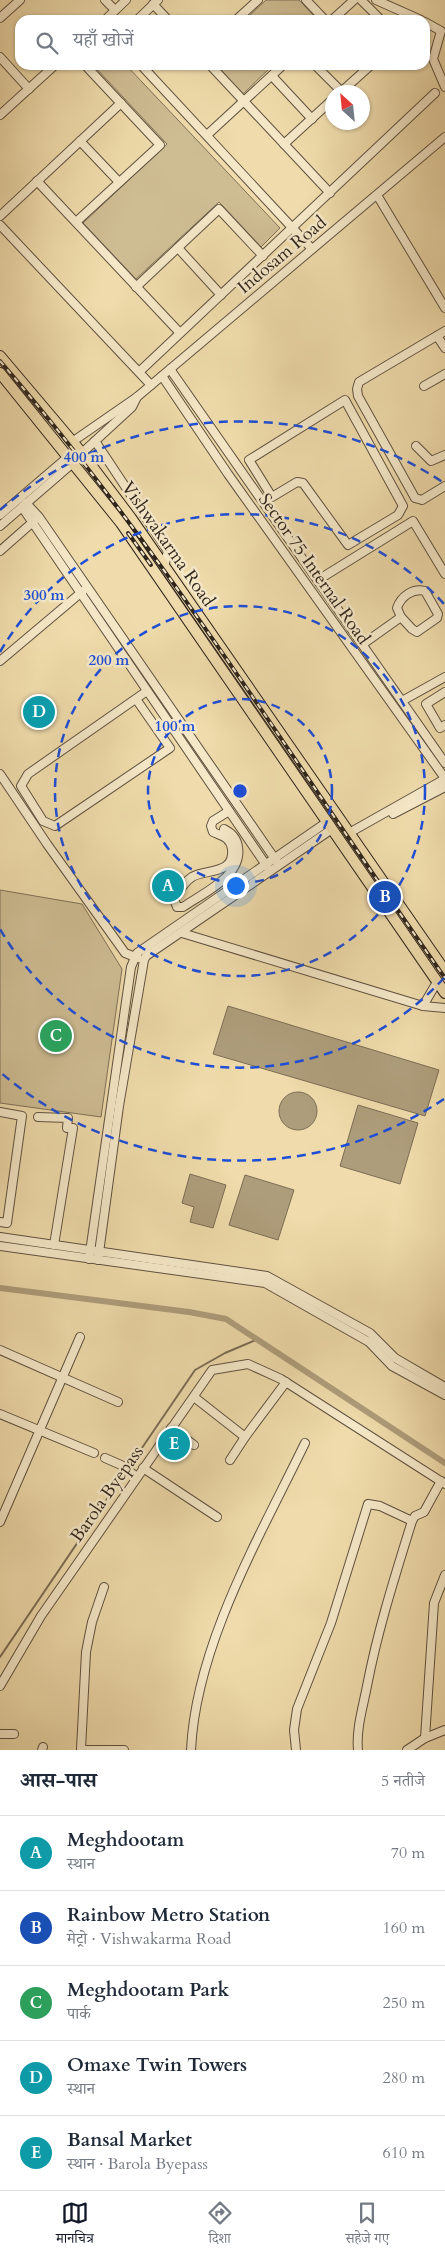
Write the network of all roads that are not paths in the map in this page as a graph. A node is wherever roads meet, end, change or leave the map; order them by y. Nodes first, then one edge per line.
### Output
1 (20, 0) edge
2 (105, 0) edge
3 (126, 0) edge
4 (258, 0) edge
5 (306, 0) edge
6 (354, 0) edge
7 (361, 0) edge
8 (376, 0) edge
9 (155, 2) edge
10 (115, 10) junction
11 (110, 15) edge
12 (142, 15) edge
13 (164, 15) edge
14 (242, 15) edge
15 (320, 15) edge
16 (338, 15) edge
17 (376, 15) edge
18 (410, 15) edge
19 (0, 18) edge
20 (430, 25) edge
21 (0, 57) edge
22 (50, 70) edge
23 (90, 70) edge
24 (146, 70) edge
25 (215, 70) edge
26 (278, 70) edge
27 (320, 70) edge
28 (364, 70) edge
29 (272, 76) junction
30 (334, 85) edge
31 (348, 85) edge
32 (445, 87) edge
33 (29, 89) junction
34 (435, 93) dead end
35 (244, 101) junction
36 (121, 103) junction
37 (325, 107) edge
38 (0, 116) edge
39 (312, 119) junction
40 (207, 135) junction
41 (445, 137) edge
42 (80, 141) junction
43 (284, 144) junction
44 (37, 181) junction
45 (119, 182) junction
46 (330, 193) junction
47 (377, 195) junction
48 (0, 216) edge
49 (76, 222) junction
50 (0, 225) edge
51 (294, 228) junction
52 (178, 248) junction
53 (312, 249) junction
54 (263, 256) junction
55 (136, 287) junction
56 (221, 295) junction
57 (445, 308) edge
58 (445, 331) edge
59 (180, 333) junction
60 (442, 342) edge
61 (0, 356) edge
62 (170, 369) junction
63 (138, 372) junction
64 (0, 373) edge
65 (445, 374) edge
66 (162, 376) junction
67 (151, 385) junction
68 (424, 386) dead end
69 (137, 397) junction
70 (94, 441) junction
71 (72, 442) junction
72 (416, 446) dead end
73 (82, 453) junction
74 (445, 455) edge
75 (71, 459) junction
76 (445, 486) edge
77 (272, 497) junction
78 (264, 503) junction
79 (24, 505) junction
80 (0, 515) edge
81 (39, 516) junction
82 (32, 523) junction
83 (0, 526) edge
84 (0, 551) edge
85 (164, 567) junction
86 (445, 574) edge
87 (318, 580) junction
88 (84, 590) junction
89 (401, 617) junction
90 (362, 644) junction
91 (0, 661) edge
92 (230, 662) junction
93 (222, 670) junction
94 (445, 677) edge
95 (244, 681) junction
96 (235, 688) junction
97 (147, 691) junction
98 (445, 692) edge
99 (136, 699) junction
100 (402, 701) junction
101 (443, 727) edge
102 (427, 737) junction
103 (194, 744) junction
104 (187, 750) junction
105 (445, 763) edge
106 (0, 774) edge
107 (444, 781) edge
108 (229, 811) junction
109 (217, 819) junction
110 (235, 820) junction
111 (330, 826) junction
112 (223, 830) junction
113 (351, 835) junction
114 (277, 862) junction
115 (266, 865) junction
116 (270, 872) junction
117 (208, 874) junction
118 (214, 886) junction
119 (182, 933) junction
120 (134, 958) junction
121 (144, 960) junction
122 (445, 971) edge
123 (438, 982) junction
124 (445, 993) edge
125 (422, 1006) junction
126 (443, 1010) edge
127 (0, 1112) edge
128 (38, 1117) dead end
129 (0, 1222) edge
130 (0, 1237) edge
131 (54, 1245) junction
132 (0, 1246) edge
133 (89, 1254) junction
134 (99, 1256) junction
135 (80, 1337) dead end
136 (0, 1350) edge
137 (62, 1378) junction
138 (286, 1382) junction
139 (445, 1387) edge
140 (445, 1395) edge
141 (194, 1397) junction
142 (118, 1402) dead end
143 (0, 1414) edge
144 (172, 1428) junction
145 (40, 1430) junction
146 (245, 1437) junction
147 (305, 1443) dead end
148 (194, 1445) dead end
149 (94, 1453) dead end
150 (105, 1458) dead end
151 (230, 1460) dead end
152 (143, 1468) junction
153 (135, 1475) junction
154 (443, 1483) edge
155 (217, 1516) dead end
156 (412, 1521) junction
157 (0, 1522) edge
158 (445, 1575) edge
159 (104, 1587) dead end
160 (0, 1686) edge
161 (445, 1730) edge
162 (0, 1734) edge
163 (14, 1734) dead end
164 (425, 1738) junction
165 (81, 1750) edge
166 (124, 1750) edge
167 (191, 1750) edge
168 (296, 1750) edge
169 (358, 1750) edge
170 (407, 1750) edge

1 - 19 street
2 - 10 street
3 - 10 street
4 - 14 street
5 - 15 street
6 - 16 street
7 - 17 street
8 - 18 street
9 - 12 street
9 - 13 street
10 - 11 street
20 - 32 street
21 - 33 street
22 - 33 street
23 - 36 street
24 - 40 street
25 - 35 street
26 - 29 street
27 - 30 street
28 - 31 street
29 - 35 street
29 - 39 street
33 - 38 street
34 - 46 street
35 - 40 street
35 - 43 street
36 - 42 street
36 - 45 street
37 - 39 street
39 - 43 street
40 - 51 street
41 - 47 street, Indosam Road
42 - 44 street
42 - 45 street
43 - 46 street
44 - 48 street
44 - 49 street
45 - 49 street
46 - 51 street
47 - 53 street, Indosam Road
47 - 57 street
49 - 55 street
50 - 63 street
51 - 53 street
51 - 54 street
52 - 54 street
52 - 55 street
52 - 56 street
53 - 62 street, Indosam Road
54 - 56 street
55 - 59 street
56 - 59 street
58 - 60 street
59 - 63 street
60 - 76 street
61 - 71 main road, Vishwakarma Road
62 - 66 street, Indosam Road
62 - 78 street, Sector 75 Internal Road
63 - 67 street
64 - 75 main road, Vishwakarma Road
65 - 68 street
66 - 67 street, Indosam Road
66 - 107 street, Sector 75 Internal Road
67 - 69 street, Indosam Road
69 - 70 street, Indosam Road
69 - 71 street, Indosam Road
70 - 73 street, Indosam Road
70 - 85 street
71 - 73 main road, Vishwakarma Road
72 - 74 street
73 - 85 main road, Vishwakarma Road
75 - 79 street
75 - 80 street
75 - 93 main road, Vishwakarma Road
77 - 77 street
77 - 78 street
78 - 87 street, Sector 75 Internal Road
79 - 81 street
79 - 82 street
79 - 83 street
81 - 82 street
81 - 88 street
82 - 84 street
82 - 88 street
85 - 92 main road, Vishwakarma Road
86 - 87 street
87 - 90 street, Sector 75 Internal Road
88 - 91 street
88 - 97 street
88 - 103 street
89 - 89 street
89 - 90 street
90 - 100 street, Sector 75 Internal Road
92 - 93 main road
92 - 95 main road, Vishwakarma Road
93 - 96 main road, Vishwakarma Road
94 - 100 street
95 - 96 main road
95 - 113 main road, Vishwakarma Road
96 - 111 main road, Vishwakarma Road
97 - 99 street
97 - 104 street
98 - 101 street
99 - 99 street
100 - 102 street, Sector 75 Internal Road
101 - 102 street
102 - 105 street, Sector 75 Internal Road
103 - 104 street
103 - 114 street
104 - 108 street
106 - 120 street
107 - 113 street
108 - 109 street
108 - 110 street
109 - 112 street
109 - 112 street
110 - 112 street
110 - 115 street
111 - 114 street
111 - 123 main road, Vishwakarma Road
112 - 117 street
112 - 118 street
113 - 122 main road, Vishwakarma Road
114 - 115 street
114 - 116 street
115 - 116 street
115 - 120 street
116 - 119 street
117 - 118 street
117 - 118 street
119 - 121 street
119 - 125 street
120 - 121 street
120 - 133 street
121 - 134 street
123 - 124 main road, Vishwakarma Road
123 - 125 street
125 - 126 street
127 - 129 street
128 - 131 street
130 - 131 street
131 - 133 street
132 - 133 street
133 - 134 street
134 - 139 street
134 - 140 street
135 - 137 street
136 - 137 street
137 - 142 street
137 - 145 street
138 - 141 street, Barola Byepass
138 - 146 street
138 - 154 street, Barola Byepass
141 - 144 street, Barola Byepass
141 - 146 street
143 - 145 street
144 - 148 street
144 - 152 street, Barola Byepass
145 - 149 street
145 - 157 street
146 - 151 street
147 - 167 street
150 - 153 street
152 - 153 street, Barola Byepass
152 - 155 street
153 - 160 street, Barola Byepass
154 - 156 street
156 - 168 street
156 - 169 street
158 - 164 street
159 - 165 street
161 - 164 street
162 - 163 street
164 - 170 street
165 - 166 street

